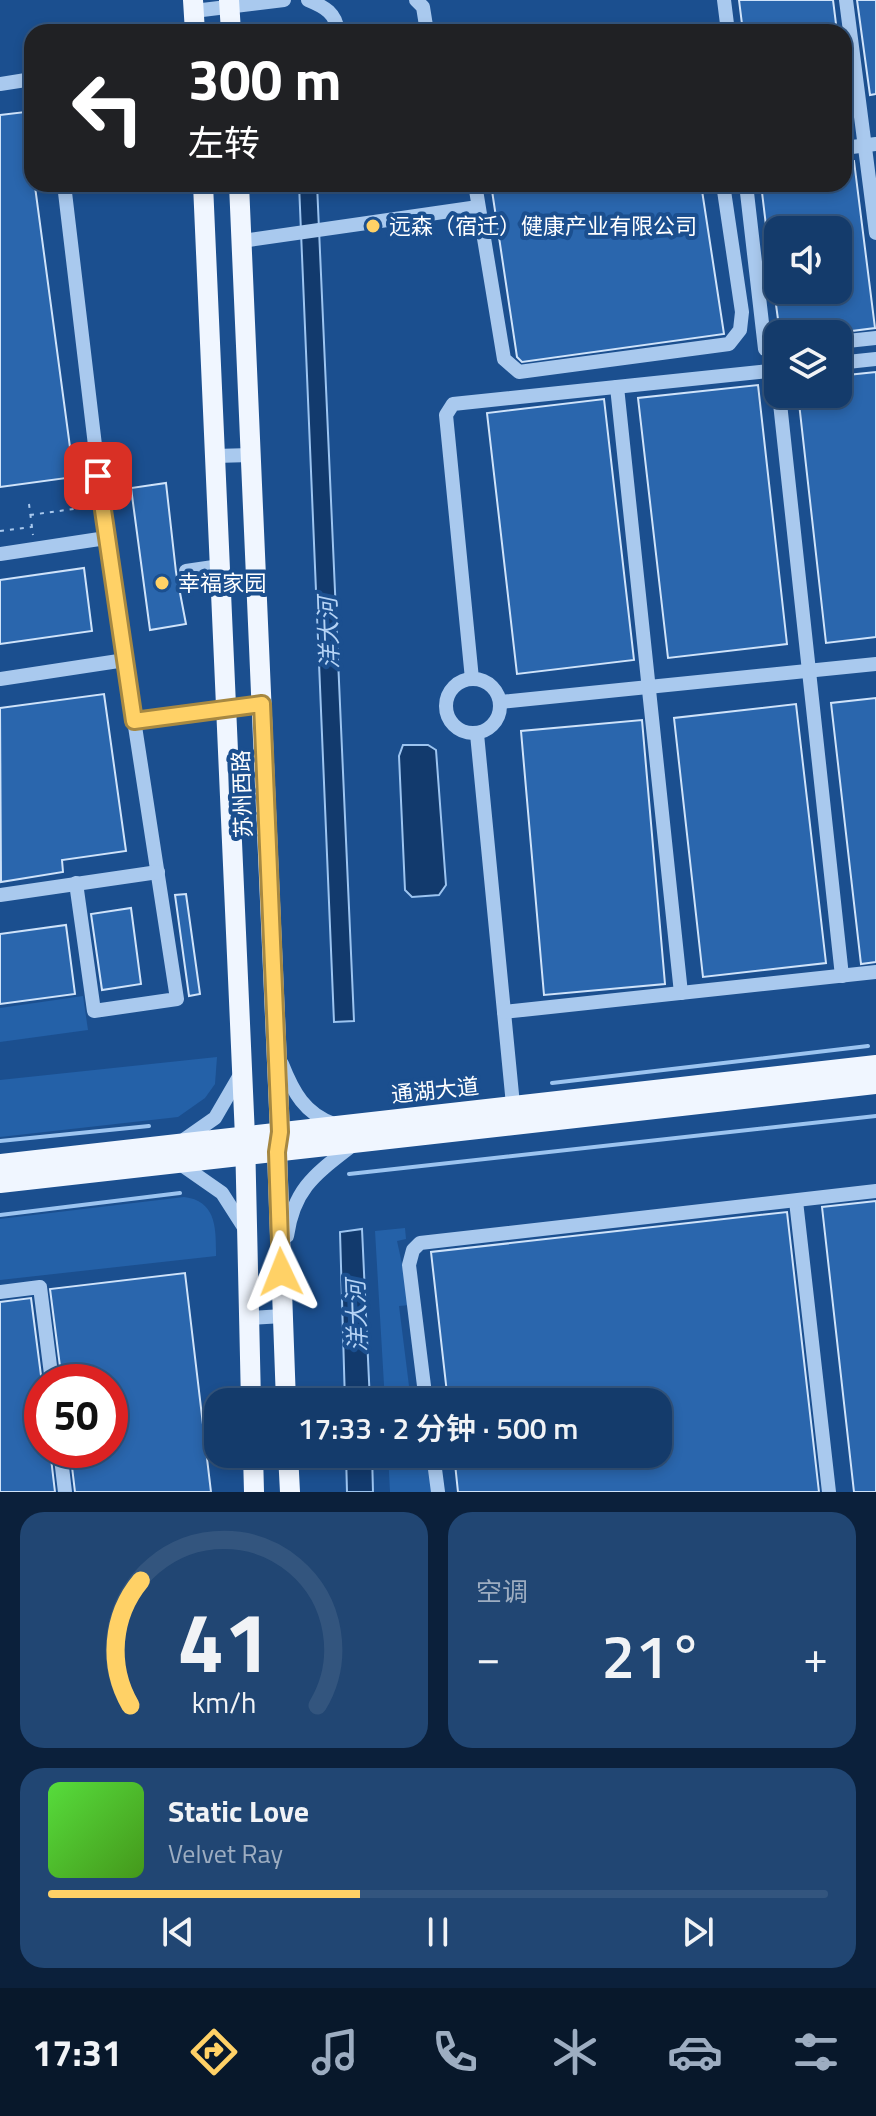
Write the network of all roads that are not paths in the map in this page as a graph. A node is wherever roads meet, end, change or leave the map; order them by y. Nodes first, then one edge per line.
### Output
1 (284, 0) edge
2 (308, 0) edge
3 (416, 0) edge
4 (724, 0) edge
5 (846, 0) edge
6 (229, 4) edge
7 (193, 5) edge
8 (230, 24) edge
9 (336, 24) edge
10 (426, 24) edge
11 (727, 24) edge
12 (850, 24) edge
13 (852, 36) edge
14 (24, 80) edge
15 (0, 84) edge
16 (870, 144) edge
17 (65, 192) edge
18 (203, 192) edge
19 (239, 192) edge
20 (476, 192) edge
21 (724, 192) edge
22 (747, 192) edge
23 (478, 207) junction
24 (876, 233) edge
25 (242, 241) junction
26 (876, 338) edge
27 (764, 340) edge
28 (852, 341) edge
29 (876, 359) edge
30 (852, 362) edge
31 (764, 376) edge
32 (617, 387) junction
33 (781, 408) edge
34 (251, 455) junction
35 (215, 456) junction
36 (106, 538) junction
37 (0, 554) edge
38 (220, 566) junction
39 (186, 571) dead end
40 (125, 660) junction
41 (876, 664) edge
42 (809, 671) junction
43 (0, 679) edge
44 (472, 679) junction
45 (649, 687) junction
46 (500, 702) junction
47 (262, 704) junction
48 (226, 709) junction
49 (134, 721) junction
50 (477, 734) junction
51 (158, 872) junction
52 (76, 883) junction
53 (0, 895) edge
54 (876, 972) edge
55 (842, 976) junction
56 (681, 993) junction
57 (504, 1012) junction
58 (276, 1049) junction
59 (876, 1065) edge
60 (242, 1071) junction
61 (876, 1084) edge
62 (514, 1114) junction
63 (338, 1125) junction
64 (278, 1142) junction
65 (355, 1142) junction
66 (245, 1146) junction
67 (178, 1154) junction
68 (0, 1164) edge
69 (0, 1183) edge
70 (876, 1191) edge
71 (796, 1201) junction
72 (247, 1233) junction
73 (281, 1272) junction
74 (0, 1292) edge
75 (283, 1316) junction
76 (249, 1318) junction
77 (50, 1364) edge
78 (251, 1388) edge
79 (286, 1388) edge
80 (424, 1388) edge
81 (62, 1468) edge
82 (253, 1468) edge
83 (289, 1468) edge
84 (435, 1468) edge
85 (65, 1492) edge
86 (254, 1492) edge
87 (290, 1492) edge
88 (438, 1492) edge
89 (829, 1492) edge

1 - 6 street
2 - 9 street
3 - 10 street
4 - 11 street
5 - 12 street
6 - 7 street
6 - 8 main road
13 - 16 street
14 - 15 street
16 - 24 street
17 - 36 street
18 - 35 main road, 苏州西路
19 - 25 main road, 苏州西路
20 - 23 street
21 - 23 street
22 - 27 street
23 - 25 street
25 - 34 main road, 苏州西路
26 - 28 street
29 - 30 street
31 - 32 street
32 - 44 street
32 - 45 street
33 - 42 street
34 - 35 street
34 - 47 main road, 苏州西路
35 - 38 main road, 苏州西路
36 - 37 street
36 - 40 street
38 - 39 street
38 - 48 main road, 苏州西路
40 - 43 street
40 - 49 street
41 - 42 street
42 - 45 street
42 - 55 street
44 - 46 street
44 - 50 street
45 - 46 street
45 - 56 street
46 - 50 street
47 - 48 street
47 - 58 main road, 苏州西路
48 - 49 street
48 - 60 main road, 苏州西路
49 - 51 street
50 - 57 street
51 - 52 street
51 - 52 street
52 - 53 street
54 - 55 street
55 - 56 street
56 - 57 street
57 - 62 street
58 - 63 street
58 - 64 main road, 苏州西路
59 - 62 main road, 通湖大道
60 - 66 main road, 苏州西路
60 - 67 street
61 - 62 main road, 通湖大道
62 - 63 main road, 通湖大道
62 - 65 main road, 通湖大道
63 - 64 main road, 通湖大道
64 - 65 main road, 通湖大道
64 - 66 main road, 通湖大道
64 - 73 main road, 苏州西路
65 - 73 street
66 - 67 main road, 通湖大道
66 - 72 main road, 苏州西路
67 - 68 main road, 通湖大道
67 - 69 main road, 通湖大道
67 - 72 street
70 - 71 street
71 - 80 street
71 - 89 street
72 - 76 main road, 苏州西路
73 - 75 main road, 苏州西路
74 - 77 street
75 - 76 street
75 - 79 main road, 苏州西路
76 - 78 main road, 苏州西路
81 - 85 street
82 - 86 main road
83 - 87 main road
84 - 88 street

